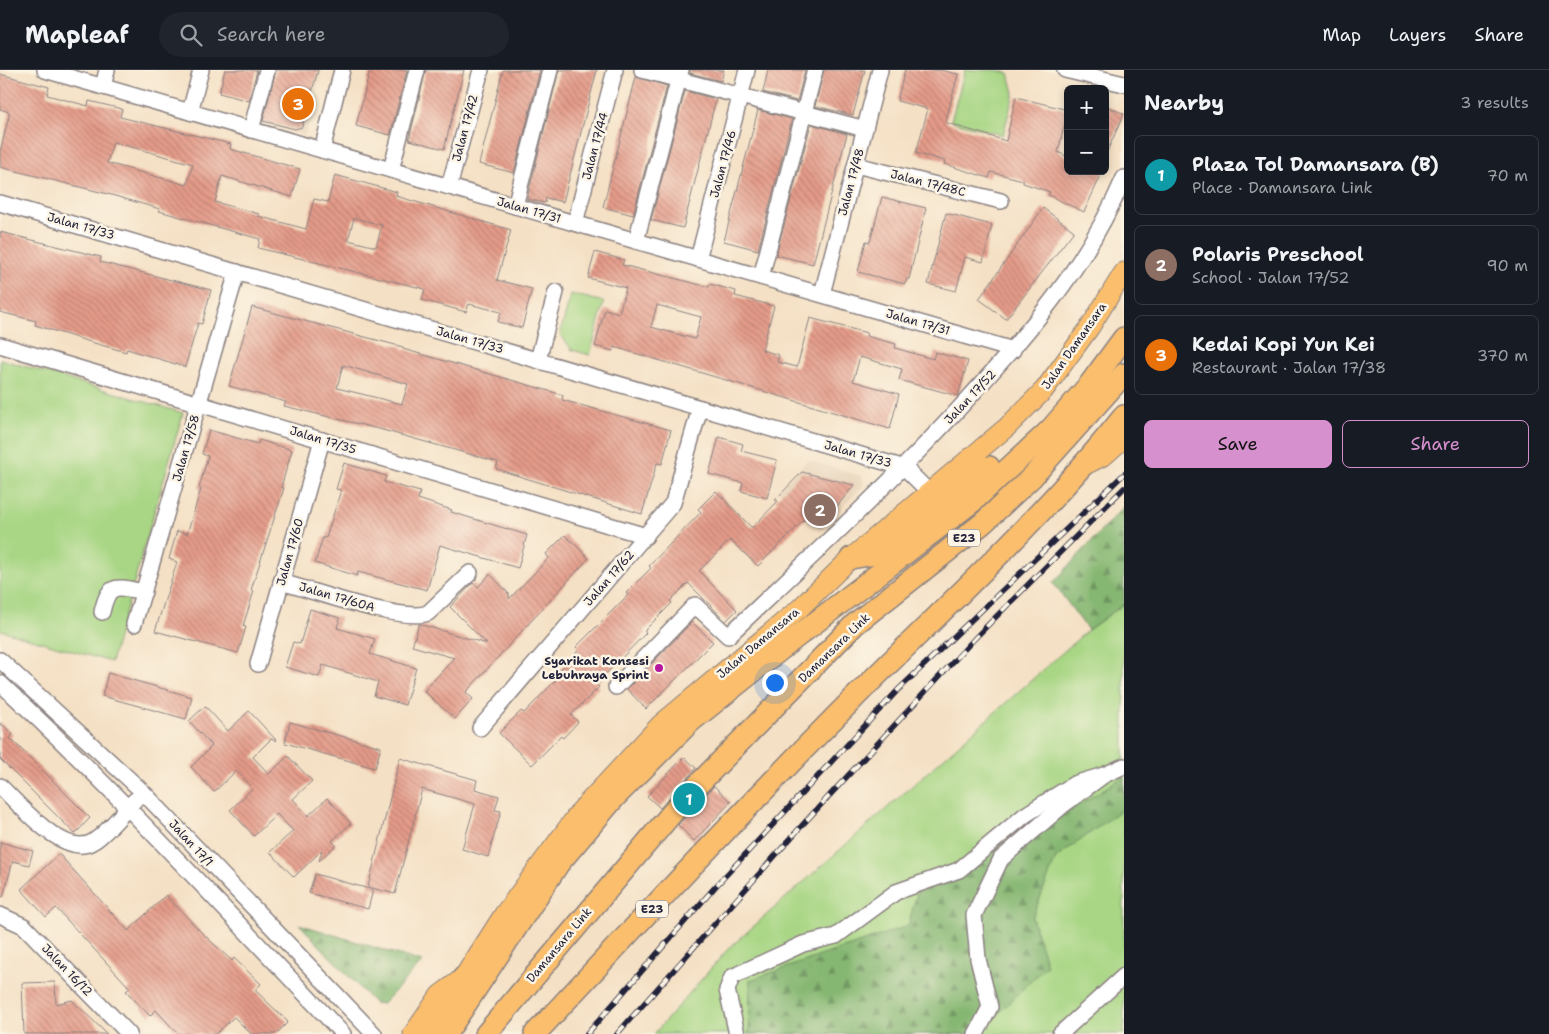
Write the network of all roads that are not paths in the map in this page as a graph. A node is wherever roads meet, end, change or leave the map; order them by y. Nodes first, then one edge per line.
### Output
1 (45, 70) edge
2 (107, 70) edge
3 (201, 70) edge
4 (267, 70) edge
5 (342, 70) edge
6 (417, 70) edge
7 (481, 70) edge
8 (550, 70) edge
9 (615, 70) edge
10 (642, 70) edge
11 (748, 70) edge
12 (815, 70) edge
13 (880, 70) edge
14 (1065, 70) edge
15 (680, 75) edge
16 (1124, 84) edge
17 (103, 87) junction
18 (741, 96) junction
19 (190, 112) junction
20 (804, 113) junction
21 (865, 129) junction
22 (251, 130) junction
23 (322, 150) junction
24 (856, 165) junction
25 (391, 170) junction
26 (1124, 178) edge
27 (449, 186) junction
28 (1001, 201) dead end
29 (0, 202) edge
30 (515, 206) junction
31 (575, 223) junction
32 (636, 241) junction
33 (698, 259) junction
34 (237, 272) junction
35 (1124, 272) edge
36 (761, 277) junction
37 (556, 292) dead end
38 (822, 294) junction
39 (1124, 338) edge
40 (0, 345) edge
41 (1013, 350) junction
42 (538, 360) junction
43 (1124, 374) edge
44 (199, 404) junction
45 (700, 408) junction
46 (1124, 416) edge
47 (1124, 438) edge
48 (322, 440) junction
49 (1024, 454) junction
50 (1085, 465) junction
51 (905, 468) junction
52 (930, 493) junction
53 (646, 536) junction
54 (851, 558) junction
55 (470, 573) dead end
56 (281, 582) junction
57 (144, 592) junction
58 (102, 612) dead end
59 (134, 624) dead end
60 (0, 660) edge
61 (258, 664) dead end
62 (0, 682) edge
63 (616, 687) dead end
64 (480, 728) dead end
65 (1124, 766) edge
66 (1104, 775) junction
67 (0, 786) edge
68 (143, 792) junction
69 (127, 808) junction
70 (0, 915) edge
71 (1124, 976) edge
72 (463, 978) junction
73 (126, 1032) edge
74 (371, 1033) edge
75 (343, 1034) edge
76 (413, 1034) edge
77 (428, 1034) edge
78 (446, 1034) edge
79 (486, 1034) edge
80 (535, 1034) edge
81 (737, 1034) edge
82 (976, 1034) edge
83 (1060, 1034) edge

1 - 17 street, Jalan 17/31
2 - 17 street
3 - 19 street
4 - 22 street
5 - 23 street
6 - 25 street
7 - 27 street, Jalan 17/42
8 - 30 street
9 - 31 street, Jalan 17/44
10 - 15 street
11 - 18 street, Jalan 17/46
12 - 20 street
13 - 21 street, Jalan 17/48
14 - 16 street
15 - 18 street
15 - 32 street
17 - 19 street, Jalan 17/31
18 - 20 street
18 - 33 street, Jalan 17/46
19 - 22 street, Jalan 17/31
20 - 21 street
20 - 36 street
21 - 24 street, Jalan 17/48
22 - 23 street, Jalan 17/31
23 - 25 street, Jalan 17/31
24 - 28 street, Jalan 17/48C
24 - 38 street, Jalan 17/48
25 - 27 street, Jalan 17/31
26 - 41 street, Jalan 17/52
27 - 30 street, Jalan 17/31
29 - 34 street, Jalan 17/33
30 - 31 street, Jalan 17/31
31 - 32 street, Jalan 17/31
32 - 33 street, Jalan 17/31
33 - 36 street, Jalan 17/31
34 - 42 street, Jalan 17/33
34 - 44 street, Jalan 17/58
35 - 52 main road, Jalan Damansara
36 - 38 street, Jalan 17/31
37 - 42 street
38 - 41 street, Jalan 17/31
39 - 49 highway
40 - 44 street, Jalan 17/35
41 - 51 street, Jalan 17/52
42 - 45 street, Jalan 17/33
43 - 79 highway, Damansara Link / E23
44 - 48 street, Jalan 17/35
44 - 57 street, Jalan 17/58
45 - 51 street, Jalan 17/33
45 - 53 street, Jalan 17/62
46 - 50 highway, E23
47 - 50 main road
48 - 53 street, Jalan 17/35
48 - 56 street, Jalan 17/60
49 - 54 highway
49 - 78 highway
50 - 80 highway, E23
51 - 52 street, Jalan 17/33
51 - 63 street, Jalan 17/52
52 - 54 main road, Jalan Damansara
53 - 64 street, Jalan 17/62
54 - 72 main road, Jalan Damansara
55 - 56 street, Jalan 17/60A
56 - 61 street, Jalan 17/60
57 - 58 street
57 - 59 street, Jalan 17/58
60 - 68 street, Jalan 17/1
62 - 69 street, Jalan 17/1
65 - 66 street
66 - 81 street
66 - 82 street
67 - 69 street
68 - 69 street
68 - 74 street, Jalan 17/1
69 - 75 street, Jalan 17/1
70 - 73 street, Jalan 16/12
71 - 83 street
72 - 76 main road, Jalan Damansara
72 - 77 highway

